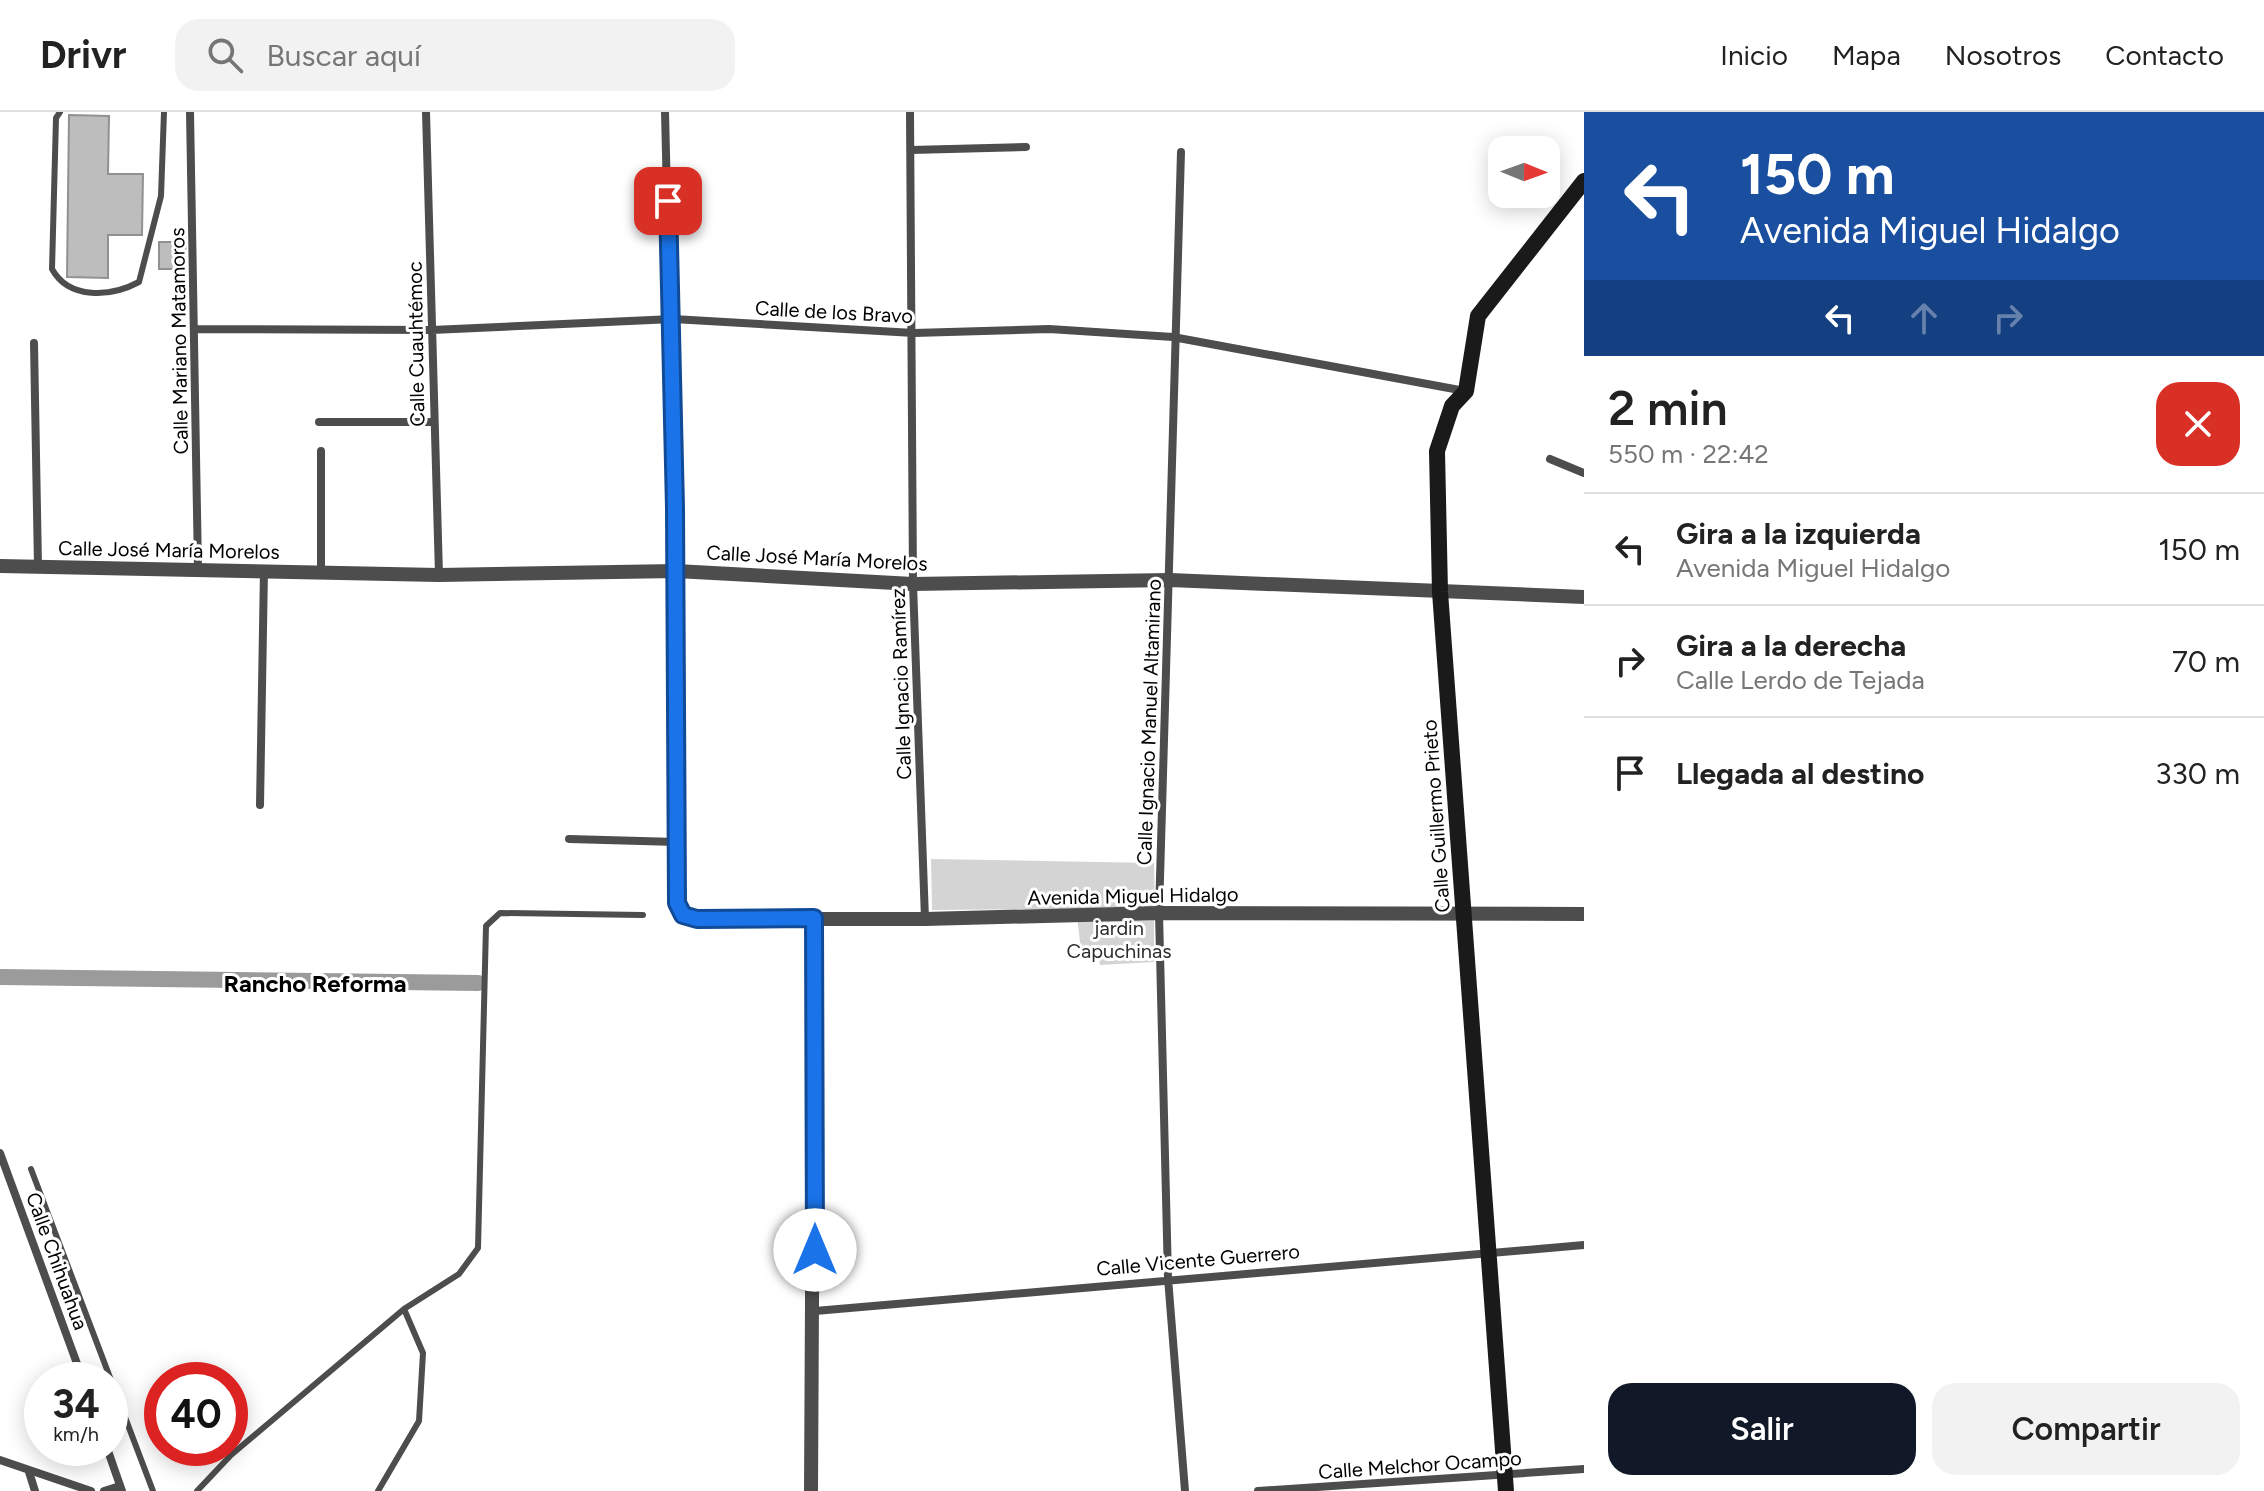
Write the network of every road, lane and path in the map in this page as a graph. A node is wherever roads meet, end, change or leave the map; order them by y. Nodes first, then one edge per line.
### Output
1 (60, 112) edge
2 (164, 112) edge
3 (190, 112) edge
4 (426, 112) edge
5 (665, 112) edge
6 (910, 112) edge
7 (1026, 147) dead end
8 (911, 150) junction
9 (1181, 152) dead end
10 (1583, 181) edge
11 (673, 319) junction
12 (196, 329) junction
13 (432, 330) junction
14 (914, 333) junction
15 (1173, 337) junction
16 (34, 343) dead end
17 (1466, 391) junction
18 (319, 422) dead end
19 (433, 422) junction
20 (321, 451) dead end
21 (1550, 459) dead end
22 (1584, 473) edge
23 (0, 566) edge
24 (38, 568) junction
25 (198, 569) junction
26 (264, 570) junction
27 (676, 571) junction
28 (321, 572) junction
29 (439, 575) junction
30 (1170, 580) junction
31 (913, 584) junction
32 (1440, 592) junction
33 (1584, 597) edge
34 (260, 805) dead end
35 (569, 839) dead end
36 (677, 842) junction
37 (1159, 913) junction
38 (1584, 914) edge
39 (643, 915) dead end
40 (1464, 915) junction
41 (814, 918) junction
42 (925, 919) junction
43 (0, 1153) edge
44 (31, 1169) dead end
45 (1584, 1245) edge
46 (1486, 1253) junction
47 (1168, 1278) junction
48 (404, 1309) junction
49 (815, 1311) junction
50 (76, 1362) edge
51 (0, 1460) edge
52 (113, 1466) edge
53 (1584, 1469) edge
54 (29, 1472) junction
55 (1505, 1484) edge
56 (121, 1488) edge
57 (35, 1491) edge
58 (91, 1491) edge
59 (104, 1491) edge
60 (153, 1491) edge
61 (197, 1491) edge
62 (378, 1491) edge
63 (811, 1491) edge
64 (1185, 1491) edge
65 (1258, 1491) edge

1 - 2 lane
3 - 12 street, Calle Mariano Matamoros
4 - 13 street, Calle Cuauhtémoc
5 - 11 street
6 - 8 street, Calle Ignacio Ramírez
7 - 8 street
8 - 14 street, Calle Ignacio Ramírez
9 - 15 street, Calle Ignacio Manuel Altamirano
10 - 17 main road, Calle Guillermo Prieto
11 - 13 street, Calle de los Bravo
11 - 14 street, Calle de los Bravo
11 - 27 street
12 - 13 street, Calle de los Bravo
12 - 25 street, Calle Mariano Matamoros
13 - 19 street, Calle Cuauhtémoc
14 - 15 street, Calle de los Bravo
14 - 31 street, Calle Ignacio Ramírez
15 - 17 street, Calle de los Bravo
15 - 30 street, Calle Ignacio Manuel Altamirano
16 - 24 street
17 - 32 main road, Calle Guillermo Prieto
18 - 19 street
19 - 29 street, Calle Cuauhtémoc
20 - 28 street
21 - 22 street
23 - 24 street, Calle José María Morelos
24 - 25 street, Calle José María Morelos
25 - 26 street, Calle José María Morelos
26 - 28 street, Calle José María Morelos
26 - 34 street
27 - 29 street, Calle José María Morelos
27 - 31 street, Calle José María Morelos
27 - 36 street
28 - 29 street, Calle José María Morelos
30 - 31 street, Calle José María Morelos
30 - 32 street, Calle José María Morelos
30 - 37 street, Calle Ignacio Manuel Altamirano
31 - 42 street, Calle Ignacio Ramírez
32 - 33 street, Calle José María Morelos
32 - 40 main road, Calle Guillermo Prieto
35 - 36 street
36 - 41 street, Avenida Miguel Hidalgo
37 - 40 street, Avenida Miguel Hidalgo
37 - 42 street, Avenida Miguel Hidalgo
37 - 47 street, Calle Ignacio Manuel Altamirano
38 - 40 street, Avenida Miguel Hidalgo
39 - 48 lane
40 - 46 main road, Calle Guillermo Prieto
41 - 42 street, Avenida Miguel Hidalgo
41 - 49 street
43 - 50 street, Calle Chihuahua
44 - 60 lane
45 - 46 street, Calle Vicente Guerrero
46 - 47 street, Calle Vicente Guerrero
46 - 55 main road, Calle Guillermo Prieto
47 - 49 street, Calle Vicente Guerrero
47 - 64 street, Calle Ignacio Manuel Altamirano
48 - 61 lane
48 - 62 lane
49 - 63 street
51 - 54 street
52 - 56 street
53 - 55 street, Calle Melchor Ocampo
54 - 57 street
54 - 58 street
55 - 65 street, Calle Melchor Ocampo
56 - 59 street

